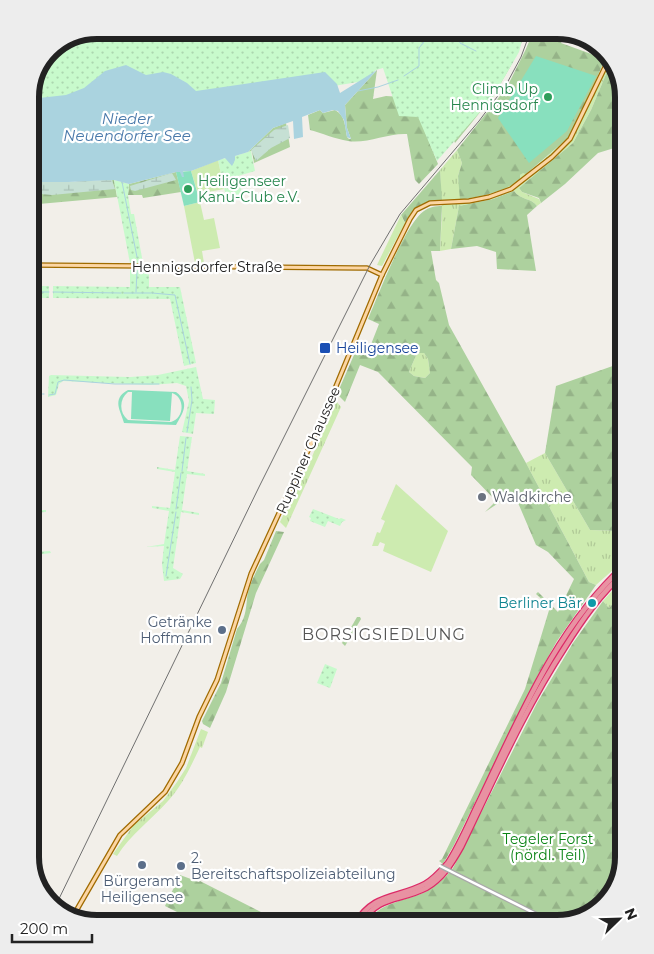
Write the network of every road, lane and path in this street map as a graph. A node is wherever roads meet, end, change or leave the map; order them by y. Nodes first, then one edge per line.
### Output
1 (606, 65) edge
2 (39, 265) edge
3 (382, 275) junction
4 (615, 575) edge
5 (615, 582) edge
6 (440, 866) dead end
7 (76, 911) edge
8 (361, 915) edge
9 (366, 915) edge
10 (538, 915) edge

1 - 3 main road, Ruppiner Chaussee
2 - 3 main road, Hennigsdorfer Straße
3 - 7 main road, Ruppiner Chaussee
4 - 8 highway
5 - 9 highway
6 - 10 street, bridge

